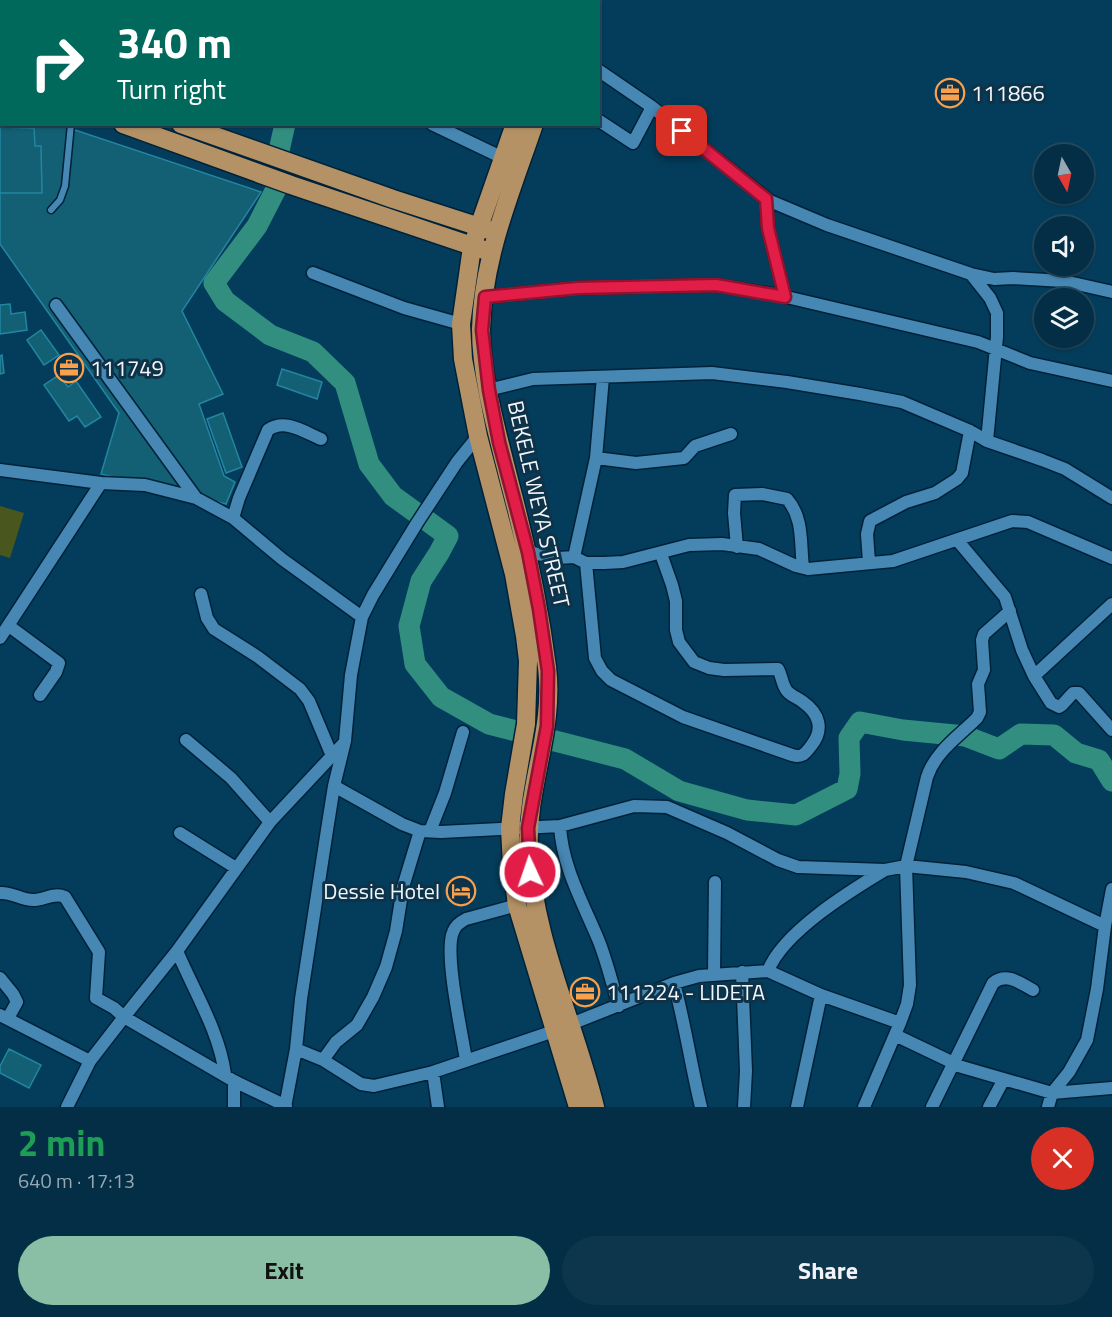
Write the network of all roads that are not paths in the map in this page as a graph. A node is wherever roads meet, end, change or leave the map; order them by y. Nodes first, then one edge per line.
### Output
1 (600, 71) edge
2 (652, 106) junction
3 (600, 121) edge
4 (71, 126) edge
5 (129, 126) edge
6 (187, 126) edge
7 (436, 126) edge
8 (514, 126) edge
9 (533, 126) edge
10 (503, 158) junction
11 (491, 194) junction
12 (766, 199) junction
13 (51, 210) dead end
14 (448, 218) junction
15 (487, 230) junction
16 (438, 235) junction
17 (472, 247) junction
18 (491, 252) junction
19 (468, 270) junction
20 (313, 273) dead end
21 (971, 274) junction
22 (1112, 292) edge
23 (485, 297) junction
24 (785, 297) junction
25 (56, 305) dead end
26 (461, 324) junction
27 (995, 349) junction
28 (603, 377) junction
29 (1112, 381) edge
30 (489, 390) junction
31 (970, 431) junction
32 (731, 434) dead end
33 (478, 436) junction
34 (321, 439) dead end
35 (987, 441) junction
36 (596, 458) junction
37 (0, 470) edge
38 (101, 483) junction
39 (196, 498) junction
40 (1112, 498) edge
41 (233, 518) junction
42 (958, 541) junction
43 (738, 547) junction
44 (528, 552) junction
45 (1110, 553) edge
46 (661, 554) junction
47 (580, 560) junction
48 (869, 562) junction
49 (803, 567) junction
50 (201, 594) dead end
51 (1112, 604) edge
52 (1010, 611) junction
53 (362, 617) junction
54 (9, 626) junction
55 (0, 638) edge
56 (1034, 676) junction
57 (40, 695) dead end
58 (1112, 730) edge
59 (463, 732) dead end
60 (186, 740) dead end
61 (345, 741) junction
62 (332, 756) junction
63 (334, 786) junction
64 (270, 822) junction
65 (560, 826) junction
66 (519, 828) junction
67 (425, 831) junction
68 (180, 833) dead end
69 (906, 866) junction
70 (236, 868) junction
71 (885, 870) junction
72 (715, 882) dead end
73 (1112, 889) edge
74 (0, 893) edge
75 (517, 905) junction
76 (1105, 926) junction
77 (177, 951) junction
78 (768, 971) junction
79 (742, 972) junction
80 (714, 974) junction
81 (0, 978) edge
82 (674, 983) junction
83 (1033, 990) dead end
84 (821, 995) junction
85 (619, 1006) junction
86 (4, 1017) edge
87 (124, 1017) junction
88 (900, 1023) junction
89 (562, 1027) junction
90 (895, 1035) junction
91 (296, 1049) junction
92 (323, 1060) junction
93 (466, 1060) junction
94 (90, 1061) junction
95 (954, 1063) junction
96 (433, 1072) junction
97 (230, 1077) junction
98 (1004, 1079) junction
99 (1112, 1088) edge
100 (1052, 1093) junction
101 (286, 1106) edge
102 (67, 1107) edge
103 (234, 1107) edge
104 (438, 1107) edge
105 (578, 1107) edge
106 (595, 1107) edge
107 (701, 1107) edge
108 (744, 1107) edge
109 (797, 1107) edge
110 (864, 1107) edge
111 (932, 1107) edge
112 (989, 1107) edge
113 (1048, 1107) edge

1 - 2 street
2 - 3 street
2 - 12 street
4 - 13 lane
5 - 16 main road
6 - 14 main road
7 - 10 street
8 - 10 main road
9 - 15 main road, BEKELE WEYA STREET
10 - 11 main road
11 - 14 main road
11 - 15 main road
12 - 21 street
12 - 24 street
14 - 15 main road
15 - 17 main road
15 - 18 main road, BEKELE WEYA STREET
16 - 17 main road
16 - 19 main road
17 - 18 main road
17 - 19 main road
18 - 23 main road, BEKELE WEYA STREET
19 - 26 main road
20 - 26 street
21 - 22 street
21 - 27 street
23 - 24 street
23 - 30 main road, BEKELE WEYA STREET
24 - 27 street
25 - 39 street
26 - 33 main road
27 - 29 street
27 - 35 street
28 - 30 street
28 - 31 street
28 - 36 street
30 - 44 main road, BEKELE WEYA STREET
31 - 35 street
31 - 48 street
32 - 36 street
33 - 53 street
33 - 66 main road
34 - 41 street
35 - 40 street
36 - 47 street
37 - 38 street
38 - 39 street
38 - 54 street
39 - 41 street
41 - 53 street
42 - 45 street
42 - 48 street
42 - 52 street
43 - 46 street
43 - 49 street
43 - 49 street
44 - 47 street
44 - 66 main road, BEKELE WEYA STREET
46 - 47 street
46 - 47 street
48 - 49 street
50 - 62 street
51 - 56 street
52 - 56 street
52 - 69 street
53 - 61 street
54 - 55 street
54 - 57 street
56 - 58 street
59 - 67 street
60 - 64 street
61 - 62 street
61 - 63 street
62 - 64 street
63 - 67 street
63 - 91 street
64 - 70 street
65 - 66 street
65 - 71 street
65 - 85 street
66 - 67 street
66 - 75 main road
66 - 89 main road, BEKELE WEYA STREET
67 - 92 street
68 - 70 street
69 - 71 street
69 - 76 street
69 - 88 street
70 - 77 street
71 - 78 street
72 - 80 street
73 - 76 street
74 - 87 street
75 - 89 main road
75 - 93 street
76 - 100 street
77 - 87 street
77 - 97 street
78 - 79 street
78 - 84 street
79 - 80 street
79 - 108 street
80 - 82 street
81 - 86 street
82 - 85 street
82 - 107 street
83 - 95 street
84 - 88 street
84 - 109 street
85 - 89 street
86 - 94 street
87 - 94 street
87 - 97 street
88 - 90 street
89 - 93 street
89 - 105 main road
89 - 106 main road, BEKELE WEYA STREET
90 - 95 street
90 - 110 street
91 - 92 street
91 - 101 street
92 - 96 street
93 - 96 street
94 - 102 street
95 - 98 street
95 - 111 street
96 - 104 street
97 - 101 street
97 - 103 street
98 - 100 street
98 - 112 street
99 - 100 street
100 - 113 street

